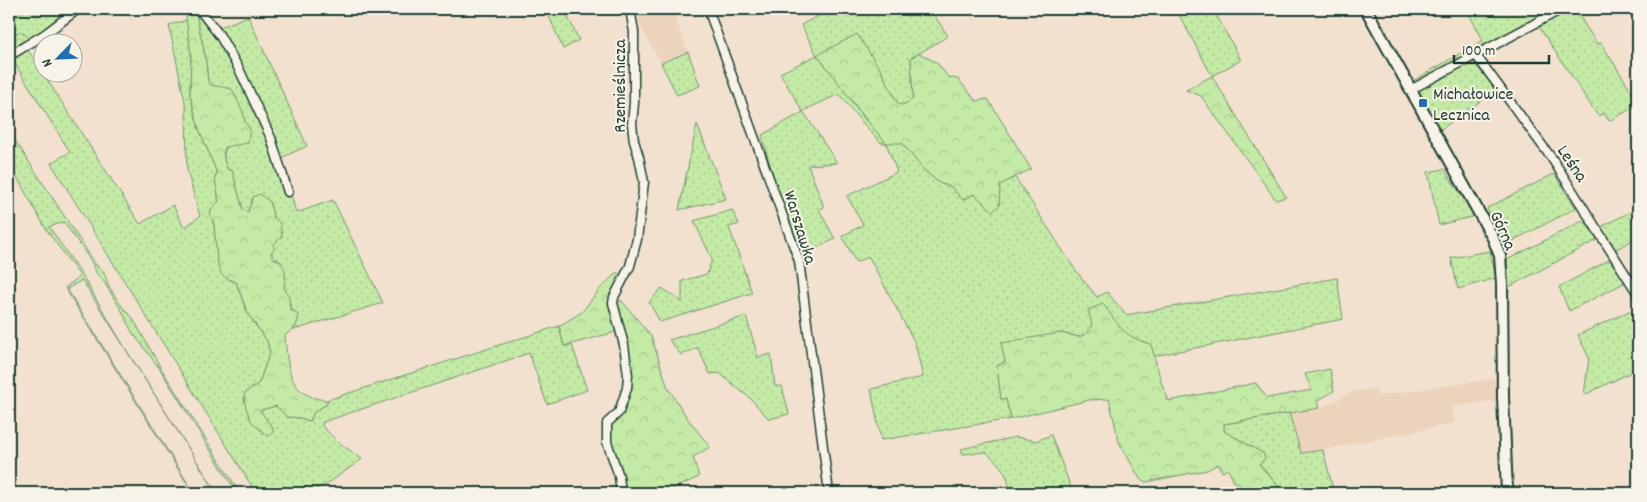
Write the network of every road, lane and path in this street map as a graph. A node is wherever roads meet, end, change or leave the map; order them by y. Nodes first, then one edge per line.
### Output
1 (78, 9) edge
2 (199, 9) edge
3 (630, 9) edge
4 (708, 9) edge
5 (1366, 9) edge
6 (1562, 9) edge
7 (1475, 54) junction
8 (9, 56) edge
9 (1410, 90) junction
10 (288, 192) dead end
11 (1638, 294) edge
12 (621, 493) edge
13 (830, 493) edge
14 (1507, 493) edge

1 - 8 street
2 - 10 street
3 - 12 street, Rzemieślnicza
4 - 13 street, Warszawka
5 - 9 street, Górna
6 - 7 street
7 - 9 street
7 - 11 street, Leśna
9 - 14 street, Górna

